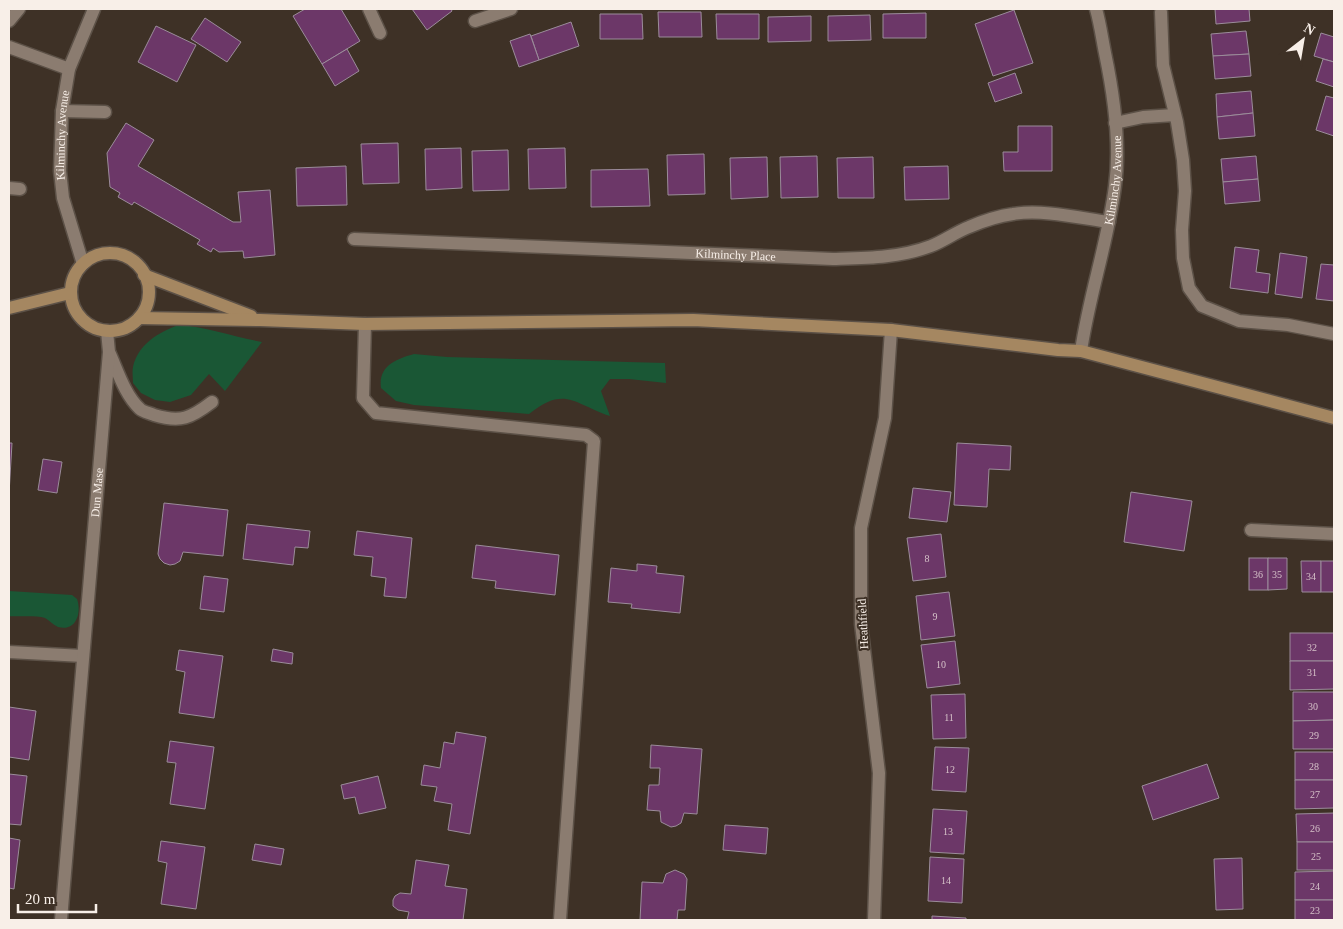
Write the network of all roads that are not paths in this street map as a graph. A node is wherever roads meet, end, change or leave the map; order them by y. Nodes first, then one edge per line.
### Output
1 (20, 9) edge
2 (94, 9) edge
3 (369, 9) edge
4 (511, 9) edge
5 (1096, 9) edge
6 (1161, 12) dead end
7 (9, 21) edge
8 (475, 21) dead end
9 (380, 33) dead end
10 (9, 46) edge
11 (69, 69) junction
12 (62, 111) junction
13 (106, 112) dead end
14 (1175, 115) junction
15 (1115, 123) junction
16 (1109, 222) junction
17 (354, 239) dead end
18 (83, 264) junction
19 (144, 275) junction
20 (70, 293) junction
21 (9, 308) edge
22 (139, 318) junction
23 (260, 320) junction
24 (365, 324) junction
25 (107, 330) junction
26 (891, 330) junction
27 (1334, 334) edge
28 (1081, 351) junction
29 (109, 352) junction
30 (212, 402) dead end
31 (1334, 418) edge
32 (1251, 530) dead end
33 (1334, 534) edge
34 (9, 652) edge
35 (83, 656) junction
36 (61, 920) edge
37 (560, 920) edge
38 (874, 920) edge

1 - 7 street
2 - 11 street, Kilminchy Avenue
3 - 9 street
4 - 8 street
5 - 15 street, Kilminchy Avenue
6 - 14 street
10 - 11 street
11 - 12 street, Kilminchy Avenue
12 - 13 street
12 - 18 street, Kilminchy Avenue
14 - 15 street
14 - 27 street
15 - 16 street, Kilminchy Avenue
16 - 17 street, Kilminchy Place
16 - 28 street, Kilminchy Avenue
18 - 19 main road
18 - 20 main road
19 - 22 main road
19 - 23 main road
20 - 21 main road
20 - 25 main road
22 - 23 main road
22 - 25 main road
23 - 24 main road
24 - 26 main road
24 - 37 street
25 - 29 street, Dun Mase
26 - 28 main road
26 - 38 street, Heathfield
28 - 31 main road
29 - 30 street
29 - 35 street, Dun Mase
32 - 33 street
34 - 35 street
35 - 36 street, Dun Mase

